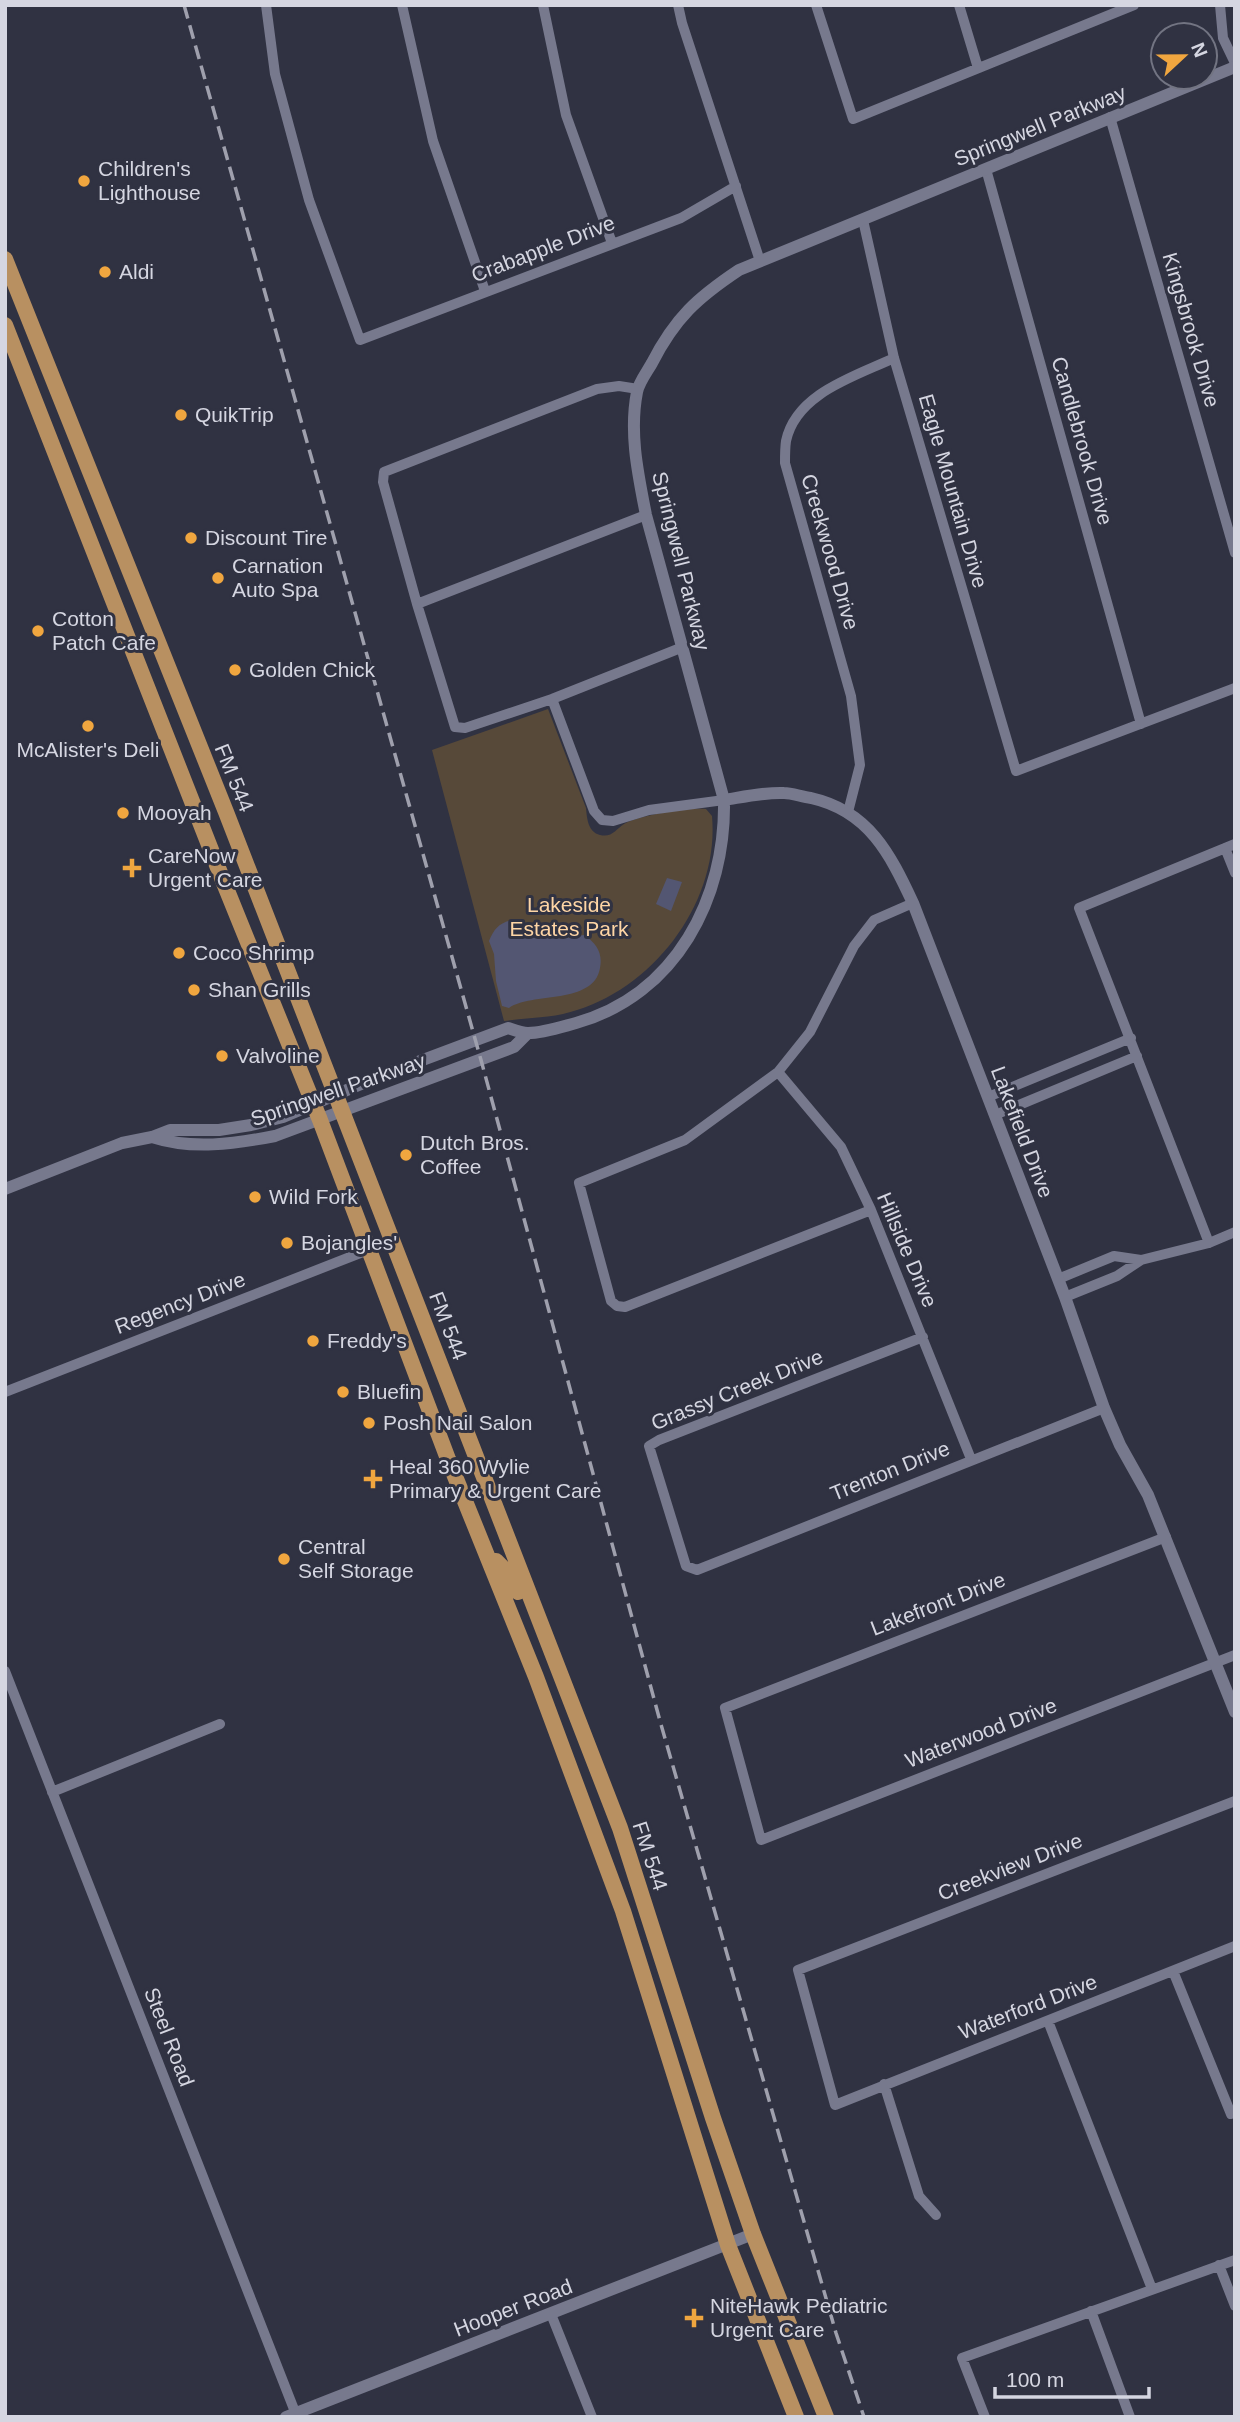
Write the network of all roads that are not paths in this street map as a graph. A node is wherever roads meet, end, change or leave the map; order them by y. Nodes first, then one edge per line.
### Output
1 (266, 5) edge
2 (402, 5) edge
3 (543, 5) edge
4 (678, 5) edge
5 (816, 5) edge
6 (959, 5) edge
7 (1134, 5) edge
8 (1220, 5) edge
9 (1105, 10) edge
10 (1235, 65) edge
11 (978, 68) junction
12 (1110, 117) junction
13 (986, 169) junction
14 (736, 186) junction
15 (863, 220) junction
16 (612, 243) junction
17 (5, 259) edge
18 (760, 261) junction
19 (485, 291) junction
20 (5, 325) edge
21 (894, 358) junction
22 (638, 390) junction
23 (62, 402) junction
24 (39, 410) junction
25 (646, 515) junction
26 (1235, 553) edge
27 (417, 604) junction
28 (159, 647) junction
29 (683, 647) junction
30 (134, 657) junction
31 (1235, 688) edge
32 (552, 699) junction
33 (1141, 724) junction
34 (724, 800) junction
35 (848, 812) junction
36 (1230, 846) edge
37 (248, 872) junction
38 (1235, 873) edge
39 (223, 883) junction
40 (913, 903) junction
41 (528, 1033) junction
42 (1131, 1038) junction
43 (445, 1051) junction
44 (1137, 1056) junction
45 (453, 1070) junction
46 (778, 1072) junction
47 (335, 1094) junction
48 (988, 1097) junction
49 (313, 1104) junction
50 (342, 1112) junction
51 (995, 1115) junction
52 (320, 1120) junction
53 (152, 1137) junction
54 (5, 1189) edge
55 (871, 1210) junction
56 (1235, 1232) edge
57 (1209, 1243) junction
58 (368, 1250) junction
59 (1141, 1260) junction
60 (1058, 1279) junction
61 (1065, 1297) junction
62 (923, 1337) junction
63 (443, 1370) junction
64 (418, 1380) junction
65 (5, 1392) edge
66 (1104, 1408) junction
67 (971, 1459) junction
68 (1166, 1536) junction
69 (490, 1561) junction
70 (690, 1569) joint
71 (545, 1634) junction
72 (1235, 1655) edge
73 (1215, 1662) junction
74 (5, 1671) edge
75 (1235, 1712) edge
76 (220, 1724) dead end
77 (52, 1791) junction
78 (1235, 1801) edge
79 (761, 1840) joint
80 (1235, 1946) edge
81 (1173, 1971) junction
82 (1048, 2021) junction
83 (666, 2047) junction
84 (884, 2084) junction
85 (835, 2105) joint
86 (1235, 2113) edge
87 (713, 2118) junction
88 (936, 2216) dead end
89 (753, 2234) junction
90 (728, 2245) junction
91 (1235, 2260) edge
92 (1219, 2265) junction
93 (1152, 2289) junction
94 (1235, 2306) edge
95 (1091, 2311) junction
96 (551, 2314) junction
97 (293, 2416) edge
98 (592, 2417) edge
99 (796, 2417) edge
100 (826, 2417) edge
101 (985, 2417) edge
102 (1130, 2417) edge

1 - 19 street, Crabapple Drive
2 - 19 street
3 - 16 street
4 - 14 street
5 - 11 street
6 - 11 street
7 - 9 street
8 - 10 street
9 - 11 street
10 - 12 street, Springwell Parkway
12 - 13 street, Springwell Parkway
12 - 26 street, Kingsbrook Drive
13 - 15 street, Springwell Parkway
13 - 33 street, Candlebrook Drive
14 - 16 street, Crabapple Drive
14 - 18 street
15 - 18 street, Springwell Parkway
15 - 21 street, Eagle Mountain Drive
16 - 19 street, Crabapple Drive
17 - 23 main road, FM 544 / FM 544
18 - 22 street, Springwell Parkway
20 - 24 main road, FM 544 / FM 544
21 - 33 street, Eagle Mountain Drive
21 - 35 street, Creekwood Drive
22 - 25 street, Springwell Parkway
22 - 27 street
23 - 24 main road
23 - 28 main road, FM 544 / FM 544
24 - 30 main road, FM 544 / FM 544
25 - 27 street
25 - 29 street, Springwell Parkway
27 - 32 street
28 - 30 main road
28 - 37 main road, FM 544 / FM 544
29 - 32 street
29 - 34 street, Springwell Parkway
30 - 39 main road, FM 544 / FM 544
31 - 33 street
32 - 34 street, Lakefield Drive
34 - 35 street, Lakefield Drive
34 - 41 street, Springwell Parkway
35 - 40 street, Lakefield Drive
36 - 38 street
36 - 42 street
37 - 39 main road
37 - 47 main road, FM 544 / FM 544
39 - 49 main road, FM 544 / FM 544
40 - 46 street
40 - 48 street, Lakefield Drive
41 - 43 street, Springwell Parkway
41 - 45 street, Springwell Parkway
42 - 44 street
42 - 48 street
43 - 45 street
43 - 47 street, Springwell Parkway
44 - 51 street
44 - 57 street
45 - 50 street, Springwell Parkway
46 - 55 street, Hillside Drive
46 - 55 street
47 - 49 street, Springwell Parkway
47 - 50 main road, FM 544 / FM 544
48 - 51 street, Lakefield Drive
49 - 52 main road, FM 544 / FM 544
49 - 53 street, Springwell Parkway
50 - 52 street, Springwell Parkway
50 - 63 main road, FM 544 / FM 544
51 - 60 street, Lakefield Drive
52 - 53 street, Springwell Parkway
52 - 58 main road, FM 544 / FM 544
53 - 54 street, Springwell Parkway
55 - 62 street, Hillside Drive
56 - 57 street
57 - 59 street
58 - 64 main road, FM 544 / FM 544
58 - 65 street, Regency Drive
59 - 60 street
59 - 61 street
60 - 61 street, Lakefield Drive
61 - 66 street, Lakefield Drive
62 - 67 street, Hillside Drive
62 - 70 street, Grassy Creek Drive
63 - 64 main road
63 - 71 main road, FM 544 / FM 544
64 - 69 main road, FM 544 / FM 544
66 - 67 street, Trenton Drive
66 - 68 street, Lakefield Drive
67 - 70 street, Trenton Drive
68 - 73 street, Lakefield Drive
68 - 79 street, Lakefront Drive
69 - 71 main road
69 - 83 main road, FM 544 / FM 544
71 - 87 main road, FM 544 / FM 544
72 - 73 street, Waterwood Drive
73 - 75 street, Lakefield Drive
73 - 79 street, Waterwood Drive
74 - 77 street, Steel Road
76 - 77 street
77 - 97 street, Steel Road
78 - 85 street, Creekview Drive
80 - 81 street, Waterford Drive
81 - 82 street, Waterford Drive
81 - 86 street
82 - 84 street, Waterford Drive
82 - 93 street
83 - 87 main road
83 - 90 main road, FM 544 / FM 544
84 - 85 street, Waterford Drive
84 - 88 street
87 - 89 main road, FM 544 / FM 544
89 - 90 street, Hooper Road
89 - 100 main road, FM 544 / FM 544
90 - 96 street, Hooper Road
90 - 99 main road, FM 544 / FM 544
91 - 92 street
92 - 93 street
92 - 94 street
93 - 95 street
95 - 101 street
95 - 102 street
96 - 97 street, Hooper Road
96 - 98 street

